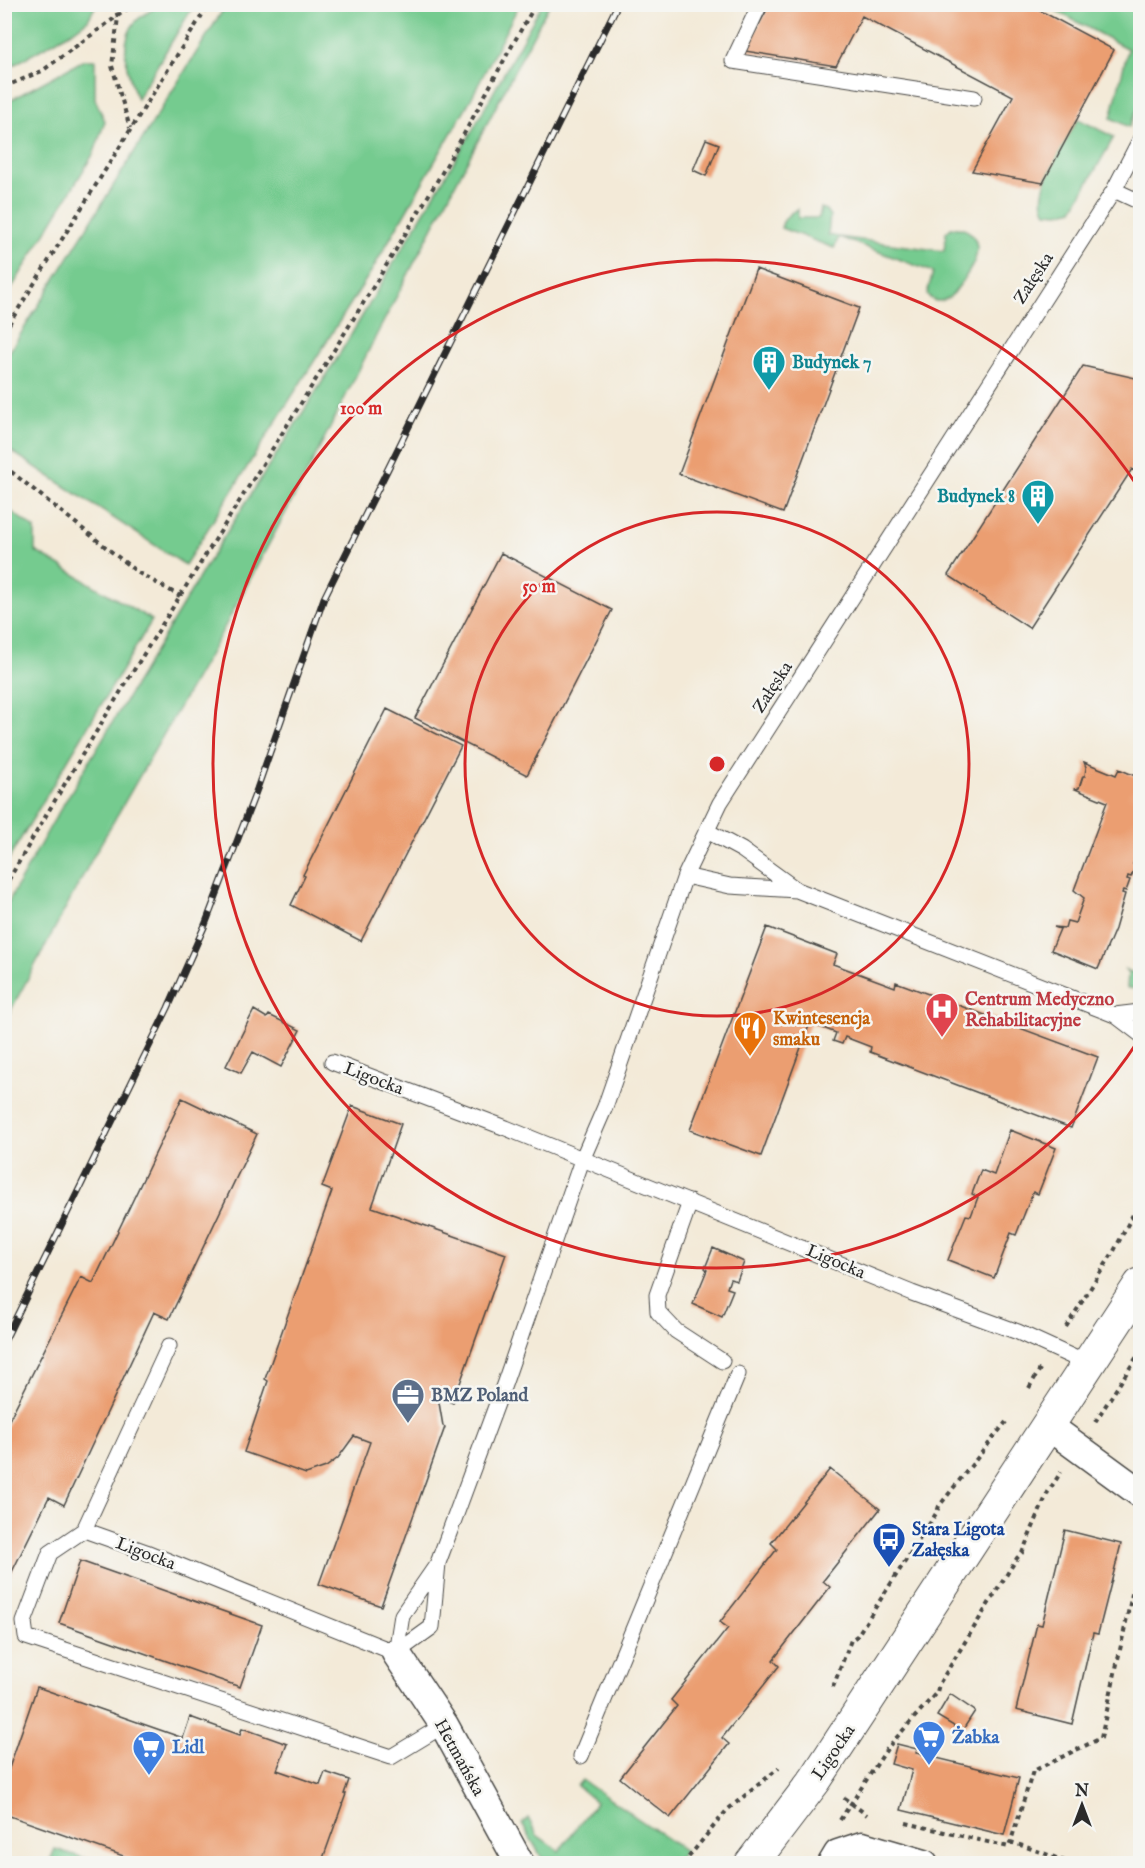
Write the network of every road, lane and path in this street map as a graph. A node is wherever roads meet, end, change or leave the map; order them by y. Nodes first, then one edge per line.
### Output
1 (114, 4) edge
2 (135, 4) edge
3 (208, 4) edge
4 (536, 4) edge
5 (760, 4) edge
6 (118, 16) junction
7 (4, 87) edge
8 (974, 98) dead end
9 (130, 128) junction
10 (1140, 140) edge
11 (1114, 190) junction
12 (1140, 202) edge
13 (4, 332) edge
14 (4, 466) edge
15 (180, 596) junction
16 (707, 831) junction
17 (686, 876) junction
18 (4, 888) edge
19 (797, 890) junction
20 (1140, 1012) edge
21 (1115, 1015) junction
22 (1140, 1034) edge
23 (332, 1062) dead end
24 (582, 1160) junction
25 (690, 1202) junction
26 (1140, 1285) edge
27 (169, 1346) dead end
28 (1140, 1352) edge
29 (722, 1361) dead end
30 (1088, 1364) junction
31 (738, 1374) dead end
32 (1047, 1425) junction
33 (1093, 1426) dead end
34 (1065, 1467) dead end
35 (1140, 1493) edge
36 (939, 1506) dead end
37 (84, 1530) junction
38 (1140, 1557) edge
39 (438, 1563) junction
40 (396, 1653) junction
41 (830, 1695) dead end
42 (444, 1725) junction
43 (581, 1756) dead end
44 (787, 1762) dead end
45 (840, 1795) dead end
46 (851, 1803) junction
47 (872, 1819) dead end
48 (897, 1821) dead end
49 (1010, 1842) junction
50 (520, 1863) edge
51 (683, 1863) edge
52 (751, 1863) edge
53 (832, 1863) edge
54 (924, 1863) edge
55 (1074, 1863) edge

1 - 6 path
2 - 6 path
3 - 9 path
4 - 15 path
5 - 8 lane
6 - 7 path
6 - 9 path
9 - 13 path
10 - 11 lane, Załęska
11 - 12 lane
11 - 16 lane, Załęska
14 - 15 path
15 - 18 path
16 - 17 lane, Załęska
16 - 19 lane
17 - 19 lane
17 - 24 lane
19 - 21 lane
20 - 21 lane
21 - 22 lane
23 - 24 lane, Ligocka
24 - 25 lane, Ligocka
24 - 39 lane
25 - 29 lane
25 - 30 lane, Ligocka
26 - 30 street, Ligocka
27 - 37 lane
28 - 33 path
30 - 32 street, Ligocka
31 - 43 lane
32 - 35 street
32 - 52 street, Ligocka
34 - 46 path
36 - 41 path
37 - 40 lane, Ligocka
37 - 42 lane
38 - 49 path
39 - 40 lane
39 - 40 lane
40 - 42 street, Hetmańska
42 - 50 street, Hetmańska
44 - 51 path
45 - 46 path
46 - 47 path
48 - 49 path
49 - 55 path
53 - 54 street

